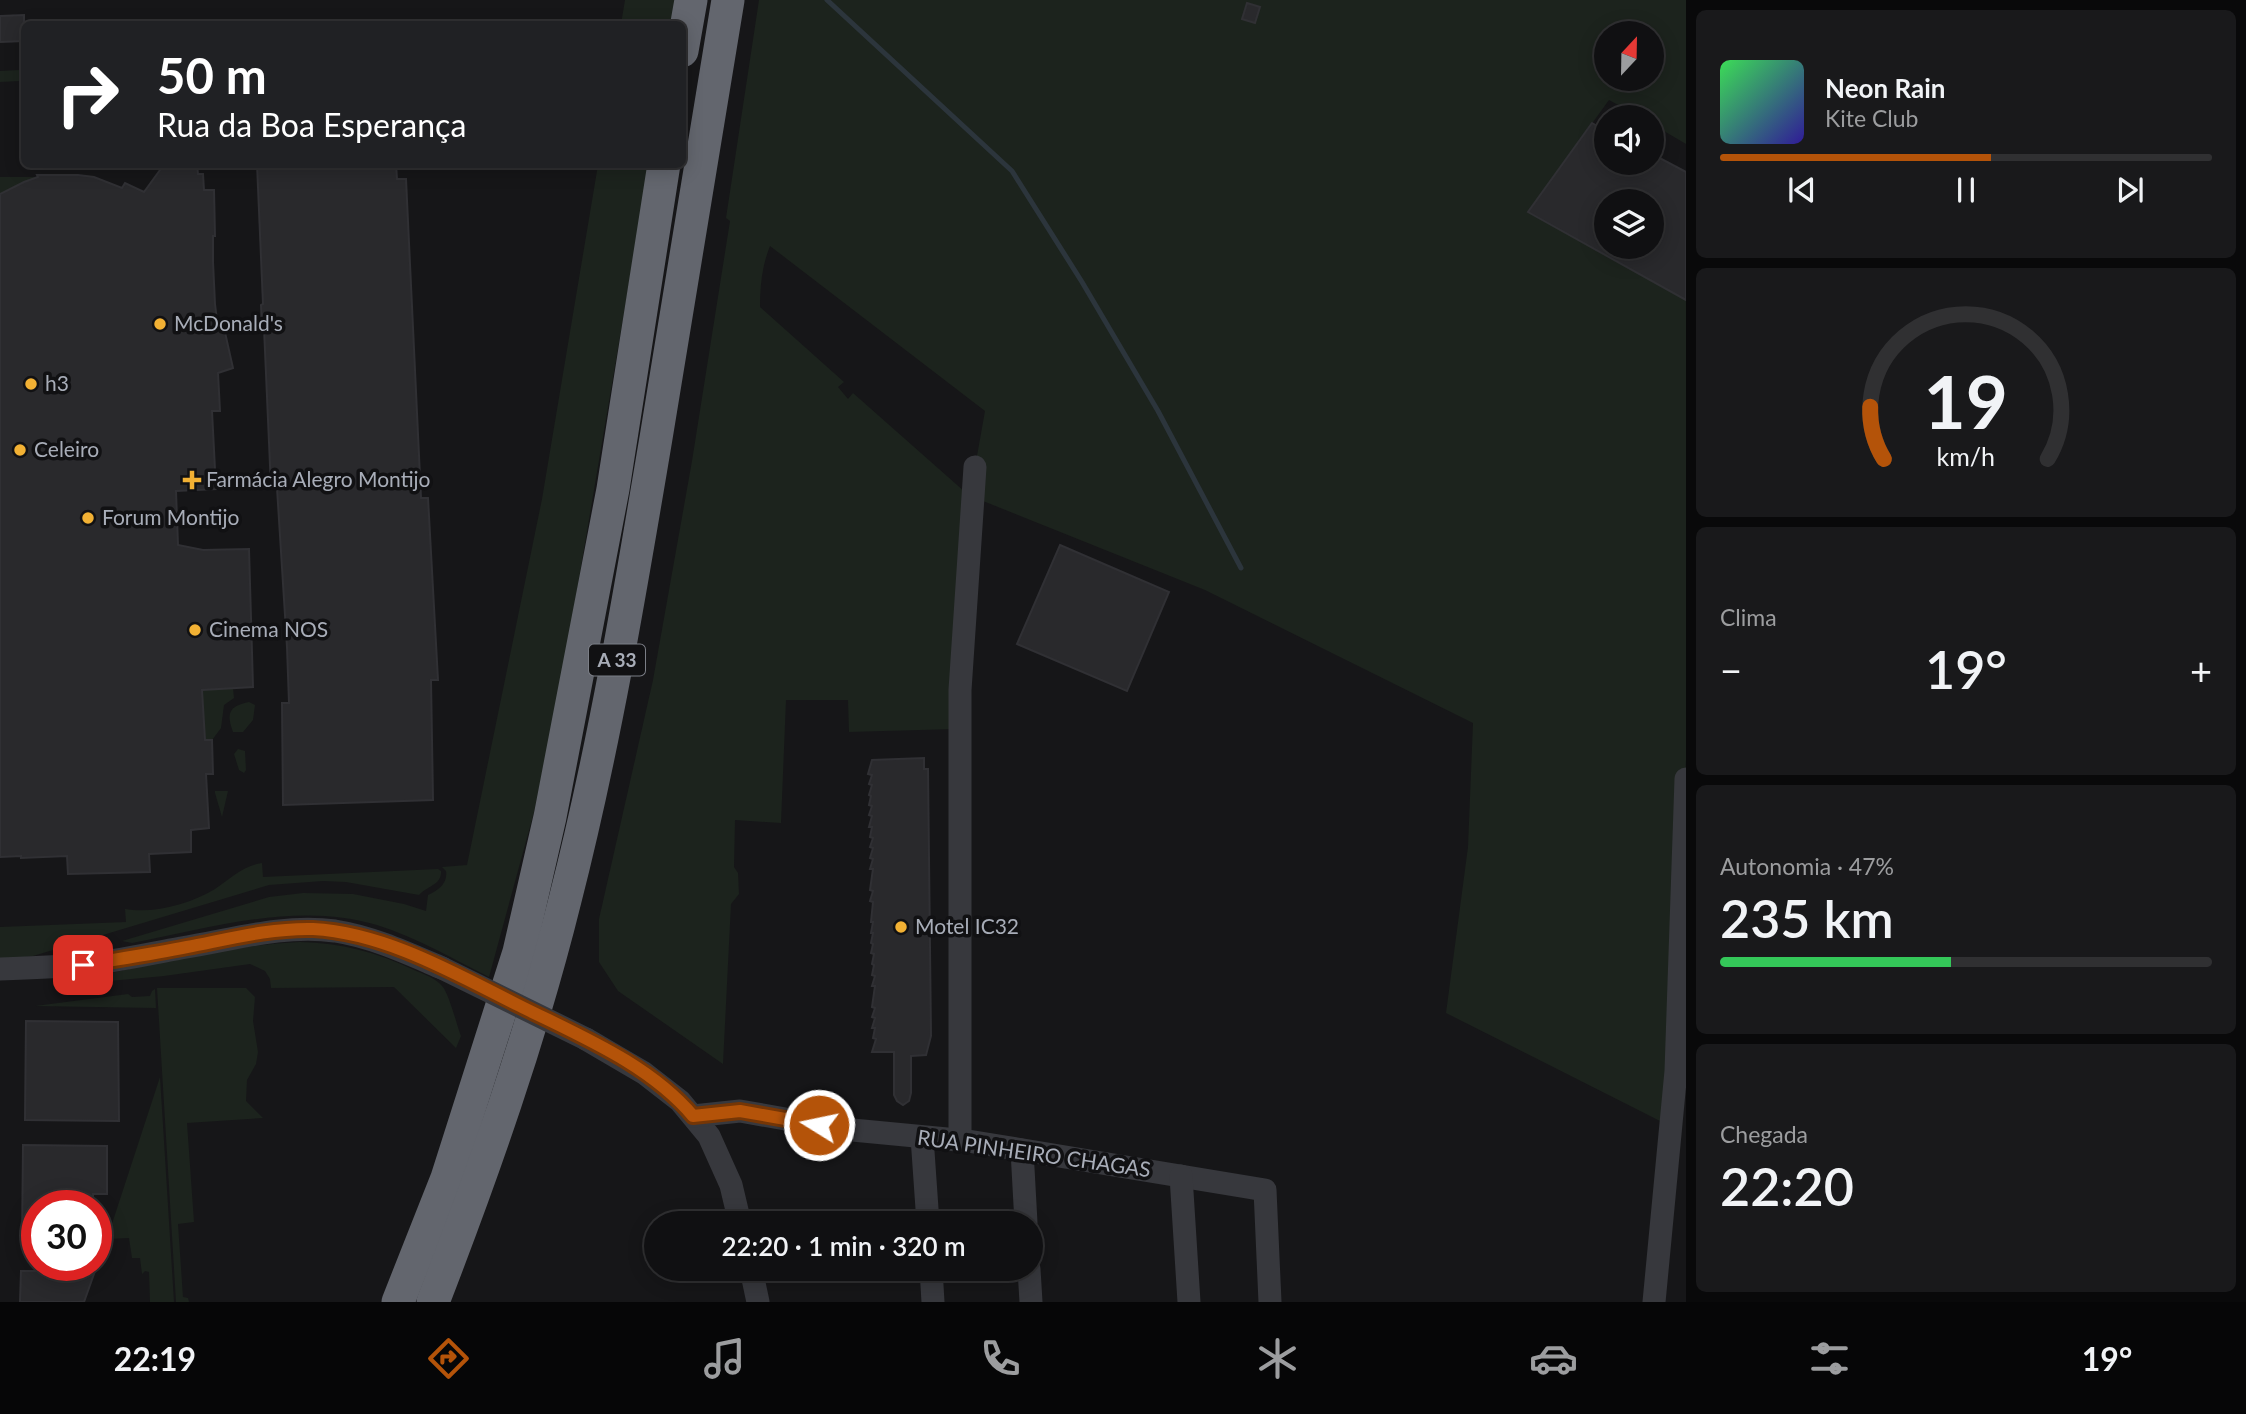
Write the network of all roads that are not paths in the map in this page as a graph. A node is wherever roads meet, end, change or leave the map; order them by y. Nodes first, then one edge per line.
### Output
1 (691, 0) edge
2 (728, 0) edge
3 (686, 28) edge
4 (663, 168) edge
5 (975, 467) dead end
6 (1686, 779) edge
7 (0, 969) edge
8 (693, 1116) junction
9 (922, 1137) junction
10 (960, 1140) junction
11 (1022, 1150) junction
12 (1181, 1176) junction
13 (737, 1211) edge
14 (927, 1211) edge
15 (1025, 1211) edge
16 (754, 1281) edge
17 (932, 1281) edge
18 (1030, 1281) edge
19 (398, 1302) edge
20 (433, 1302) edge
21 (758, 1302) edge
22 (933, 1302) edge
23 (1031, 1302) edge
24 (1189, 1302) edge
25 (1270, 1302) edge
26 (1654, 1302) edge

1 - 3 highway
2 - 20 highway, A 33
4 - 19 highway, A 33
5 - 10 street
6 - 26 street
7 - 8 street, bridge
8 - 9 street, RUA PINHEIRO CHAGAS
8 - 13 street
9 - 10 street, RUA PINHEIRO CHAGAS
9 - 14 street
10 - 11 street, RUA PINHEIRO CHAGAS
11 - 12 street, RUA PINHEIRO CHAGAS
11 - 15 street
12 - 24 street
12 - 25 street, RUA PINHEIRO CHAGAS
16 - 21 street
17 - 22 street
18 - 23 street

